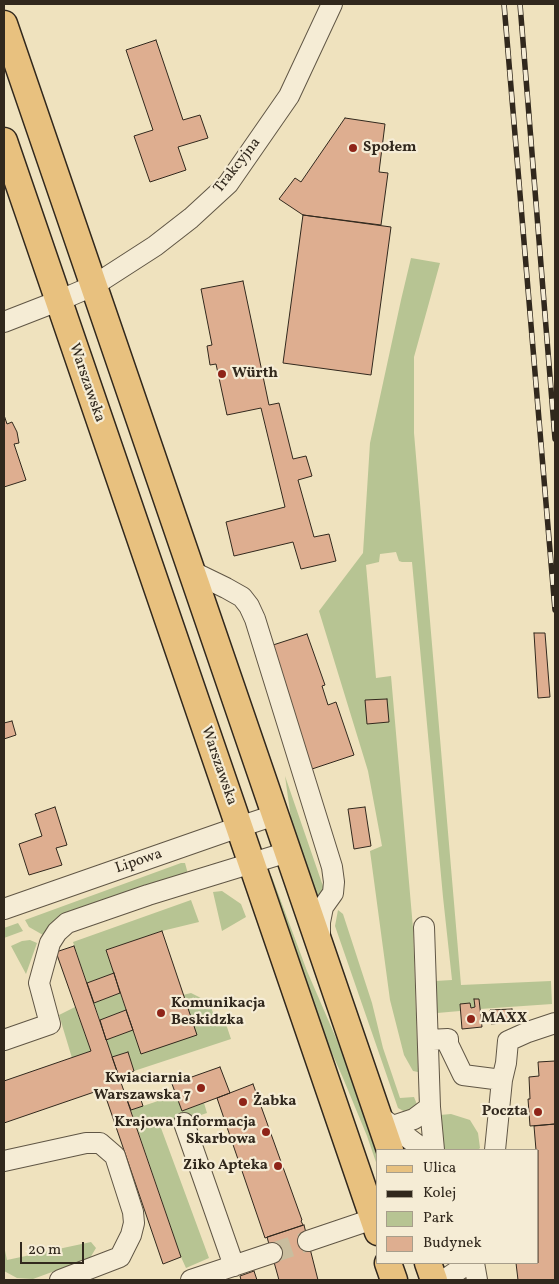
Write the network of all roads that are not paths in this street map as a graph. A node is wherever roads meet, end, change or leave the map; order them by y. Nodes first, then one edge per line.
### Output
1 (332, 4) edge
2 (4, 24) edge
3 (4, 141) edge
4 (93, 286) junction
5 (58, 301) junction
6 (4, 322) edge
7 (191, 571) junction
8 (275, 816) junction
9 (239, 827) junction
10 (288, 852) junction
11 (251, 863) junction
12 (4, 909) edge
13 (424, 927) dead end
14 (320, 948) junction
15 (555, 1023) edge
16 (4, 1040) edge
17 (428, 1040) junction
18 (502, 1080) junction
19 (430, 1107) junction
20 (184, 1123) dead end
21 (387, 1130) edge
22 (422, 1149) edge
23 (434, 1149) edge
24 (495, 1149) edge
25 (4, 1161) edge
26 (376, 1225) edge
27 (308, 1241) tunnel mouth
28 (272, 1253) tunnel mouth
29 (388, 1264) edge
30 (428, 1264) edge
31 (468, 1264) edge
32 (474, 1264) edge
33 (234, 1266) junction
34 (60, 1280) edge
35 (191, 1280) edge
36 (395, 1280) edge
37 (434, 1280) edge
38 (444, 1280) edge
39 (477, 1280) edge

1 - 4 street, Trakcyjna
2 - 4 main road
3 - 5 main road, Warszawska
4 - 5 street
4 - 7 main road
5 - 6 street
5 - 9 main road, Warszawska
7 - 8 main road
7 - 14 street
8 - 9 street, Lipowa
8 - 10 main road
9 - 11 main road, Warszawska
9 - 12 street, Lipowa
10 - 11 street
10 - 14 main road
11 - 16 street
11 - 26 main road, Warszawska
13 - 17 street
14 - 21 main road
15 - 18 street
17 - 18 street
17 - 19 street
18 - 24 street
19 - 21 street
19 - 23 street
20 - 33 street
21 - 22 street
25 - 34 street
26 - 27 street
28 - 33 street
29 - 36 main road
30 - 37 main road
31 - 38 street
32 - 39 street
33 - 35 street

